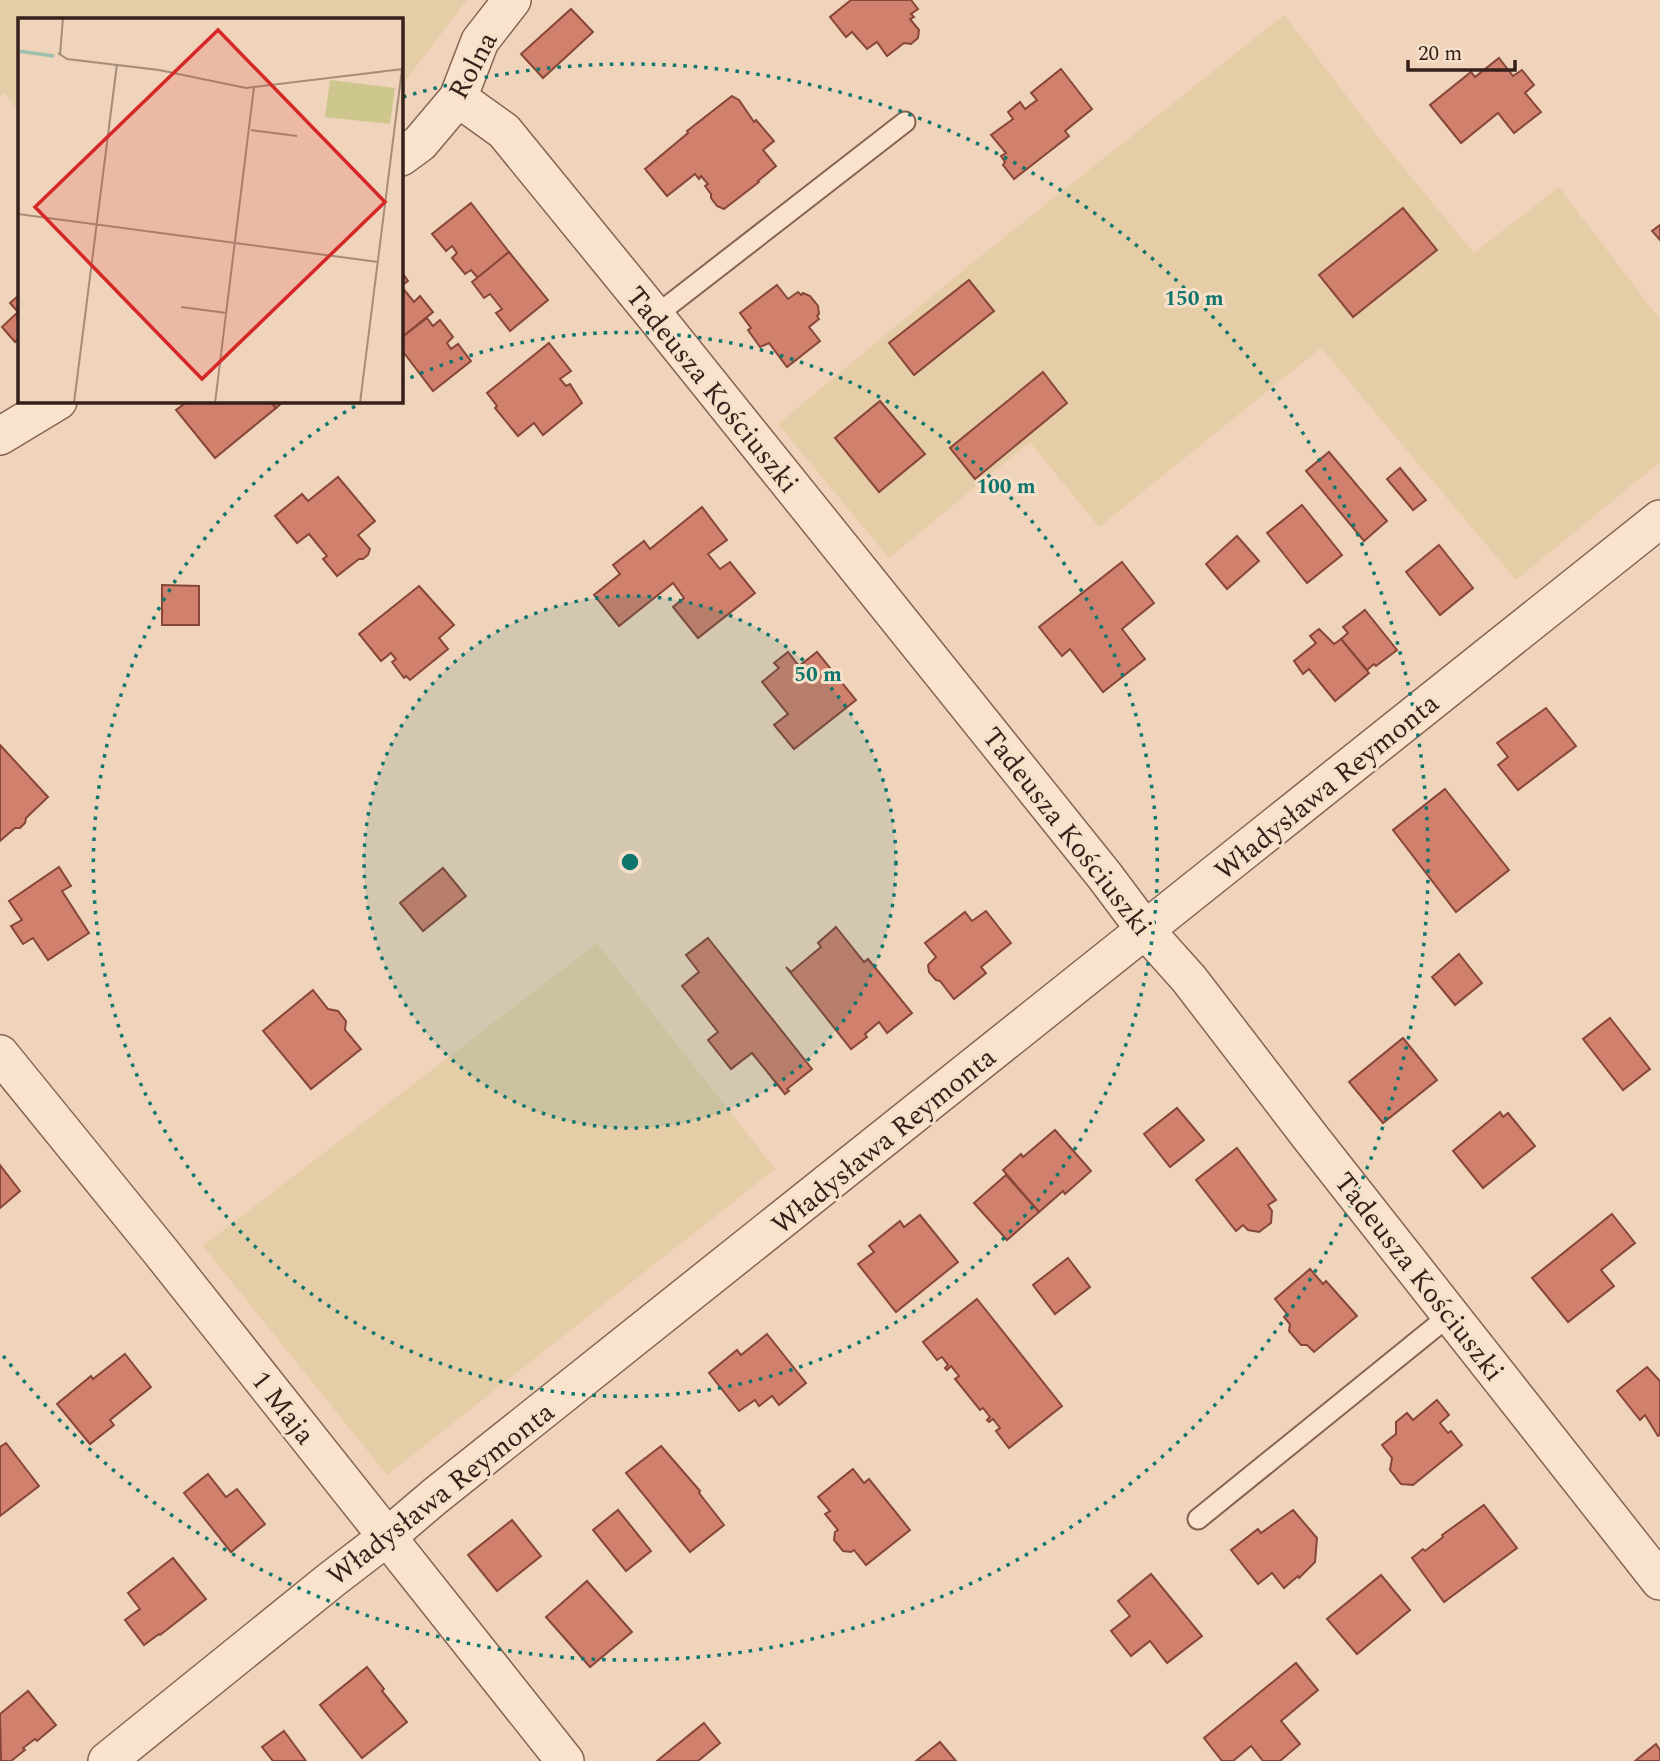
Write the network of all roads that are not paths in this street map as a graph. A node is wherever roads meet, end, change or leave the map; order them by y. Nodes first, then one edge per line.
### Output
1 (512, 0) edge
2 (458, 98) junction
3 (905, 122) dead end
4 (402, 156) edge
5 (655, 316) junction
6 (50, 406) edge
7 (0, 436) edge
8 (1660, 519) edge
9 (1146, 931) junction
10 (0, 1054) edge
11 (1450, 1315) junction
12 (1198, 1519) dead end
13 (387, 1537) junction
14 (1660, 1581) edge
15 (107, 1761) edge
16 (565, 1761) edge

1 - 2 street, Rolna
2 - 4 street, Rolna
2 - 5 street, Tadeusza Kościuszki
3 - 5 lane
5 - 9 street, Tadeusza Kościuszki
6 - 7 street
8 - 9 street, Władysława Reymonta
9 - 11 street, Tadeusza Kościuszki
9 - 13 street, Władysława Reymonta
10 - 13 street, 1 Maja
11 - 12 lane
11 - 14 street, Tadeusza Kościuszki
13 - 15 street, Władysława Reymonta
13 - 16 street, 1 Maja

